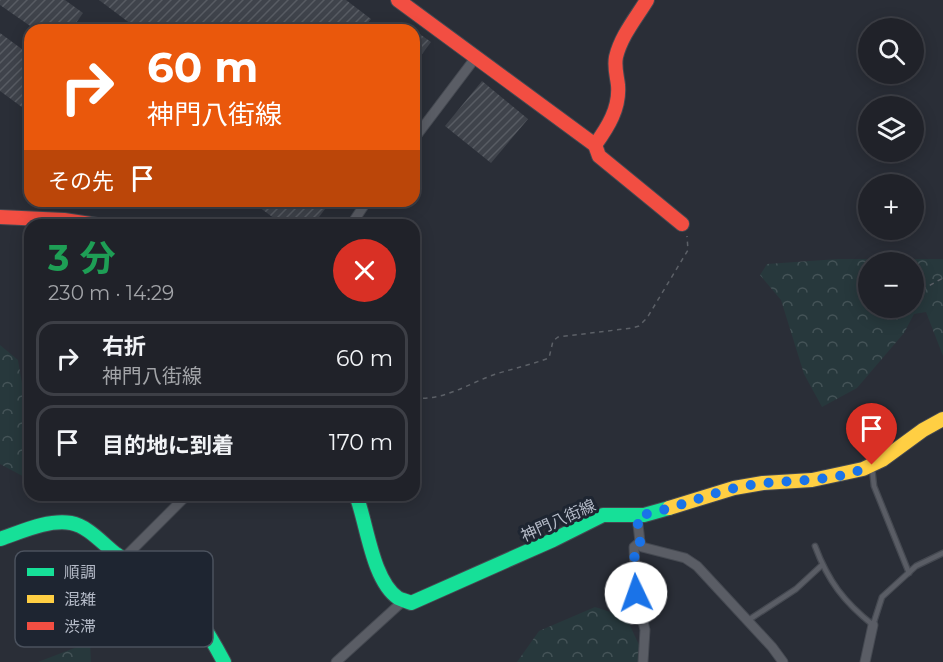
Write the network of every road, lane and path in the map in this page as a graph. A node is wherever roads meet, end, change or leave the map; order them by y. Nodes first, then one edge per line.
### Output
1 (398, 0) edge
2 (646, 0) edge
3 (476, 57) junction
4 (420, 131) edge
5 (595, 145) junction
6 (0, 217) edge
7 (43, 219) edge
8 (682, 224) joint
9 (943, 278) edge
10 (924, 288) edge
11 (420, 399) edge
12 (943, 419) edge
13 (872, 465) junction
14 (181, 501) edge
15 (358, 501) edge
16 (637, 516) junction
17 (0, 539) edge
18 (640, 542) junction
19 (815, 546) dead end
20 (113, 551) edge
21 (131, 551) edge
22 (943, 553) edge
23 (822, 565) junction
24 (909, 573) junction
25 (402, 602) junction
26 (747, 621) junction
27 (873, 625) junction
28 (213, 643) edge
29 (224, 662) edge
30 (336, 662) edge
31 (643, 662) edge
32 (783, 662) edge
33 (865, 662) edge

1 - 3 street
2 - 5 street
3 - 4 street
3 - 5 street
5 - 8 street
6 - 7 street
8 - 11 path
9 - 10 path
12 - 13 street, 神門八街線
13 - 16 street, 神門八街線
13 - 24 lane
14 - 21 street
15 - 25 street
16 - 18 street
16 - 25 street, 神門八街線
17 - 20 street
18 - 26 street
18 - 31 street
19 - 23 lane
22 - 24 lane
23 - 26 lane
23 - 27 lane
24 - 27 lane
25 - 30 street
26 - 32 street
27 - 33 street
28 - 29 street

